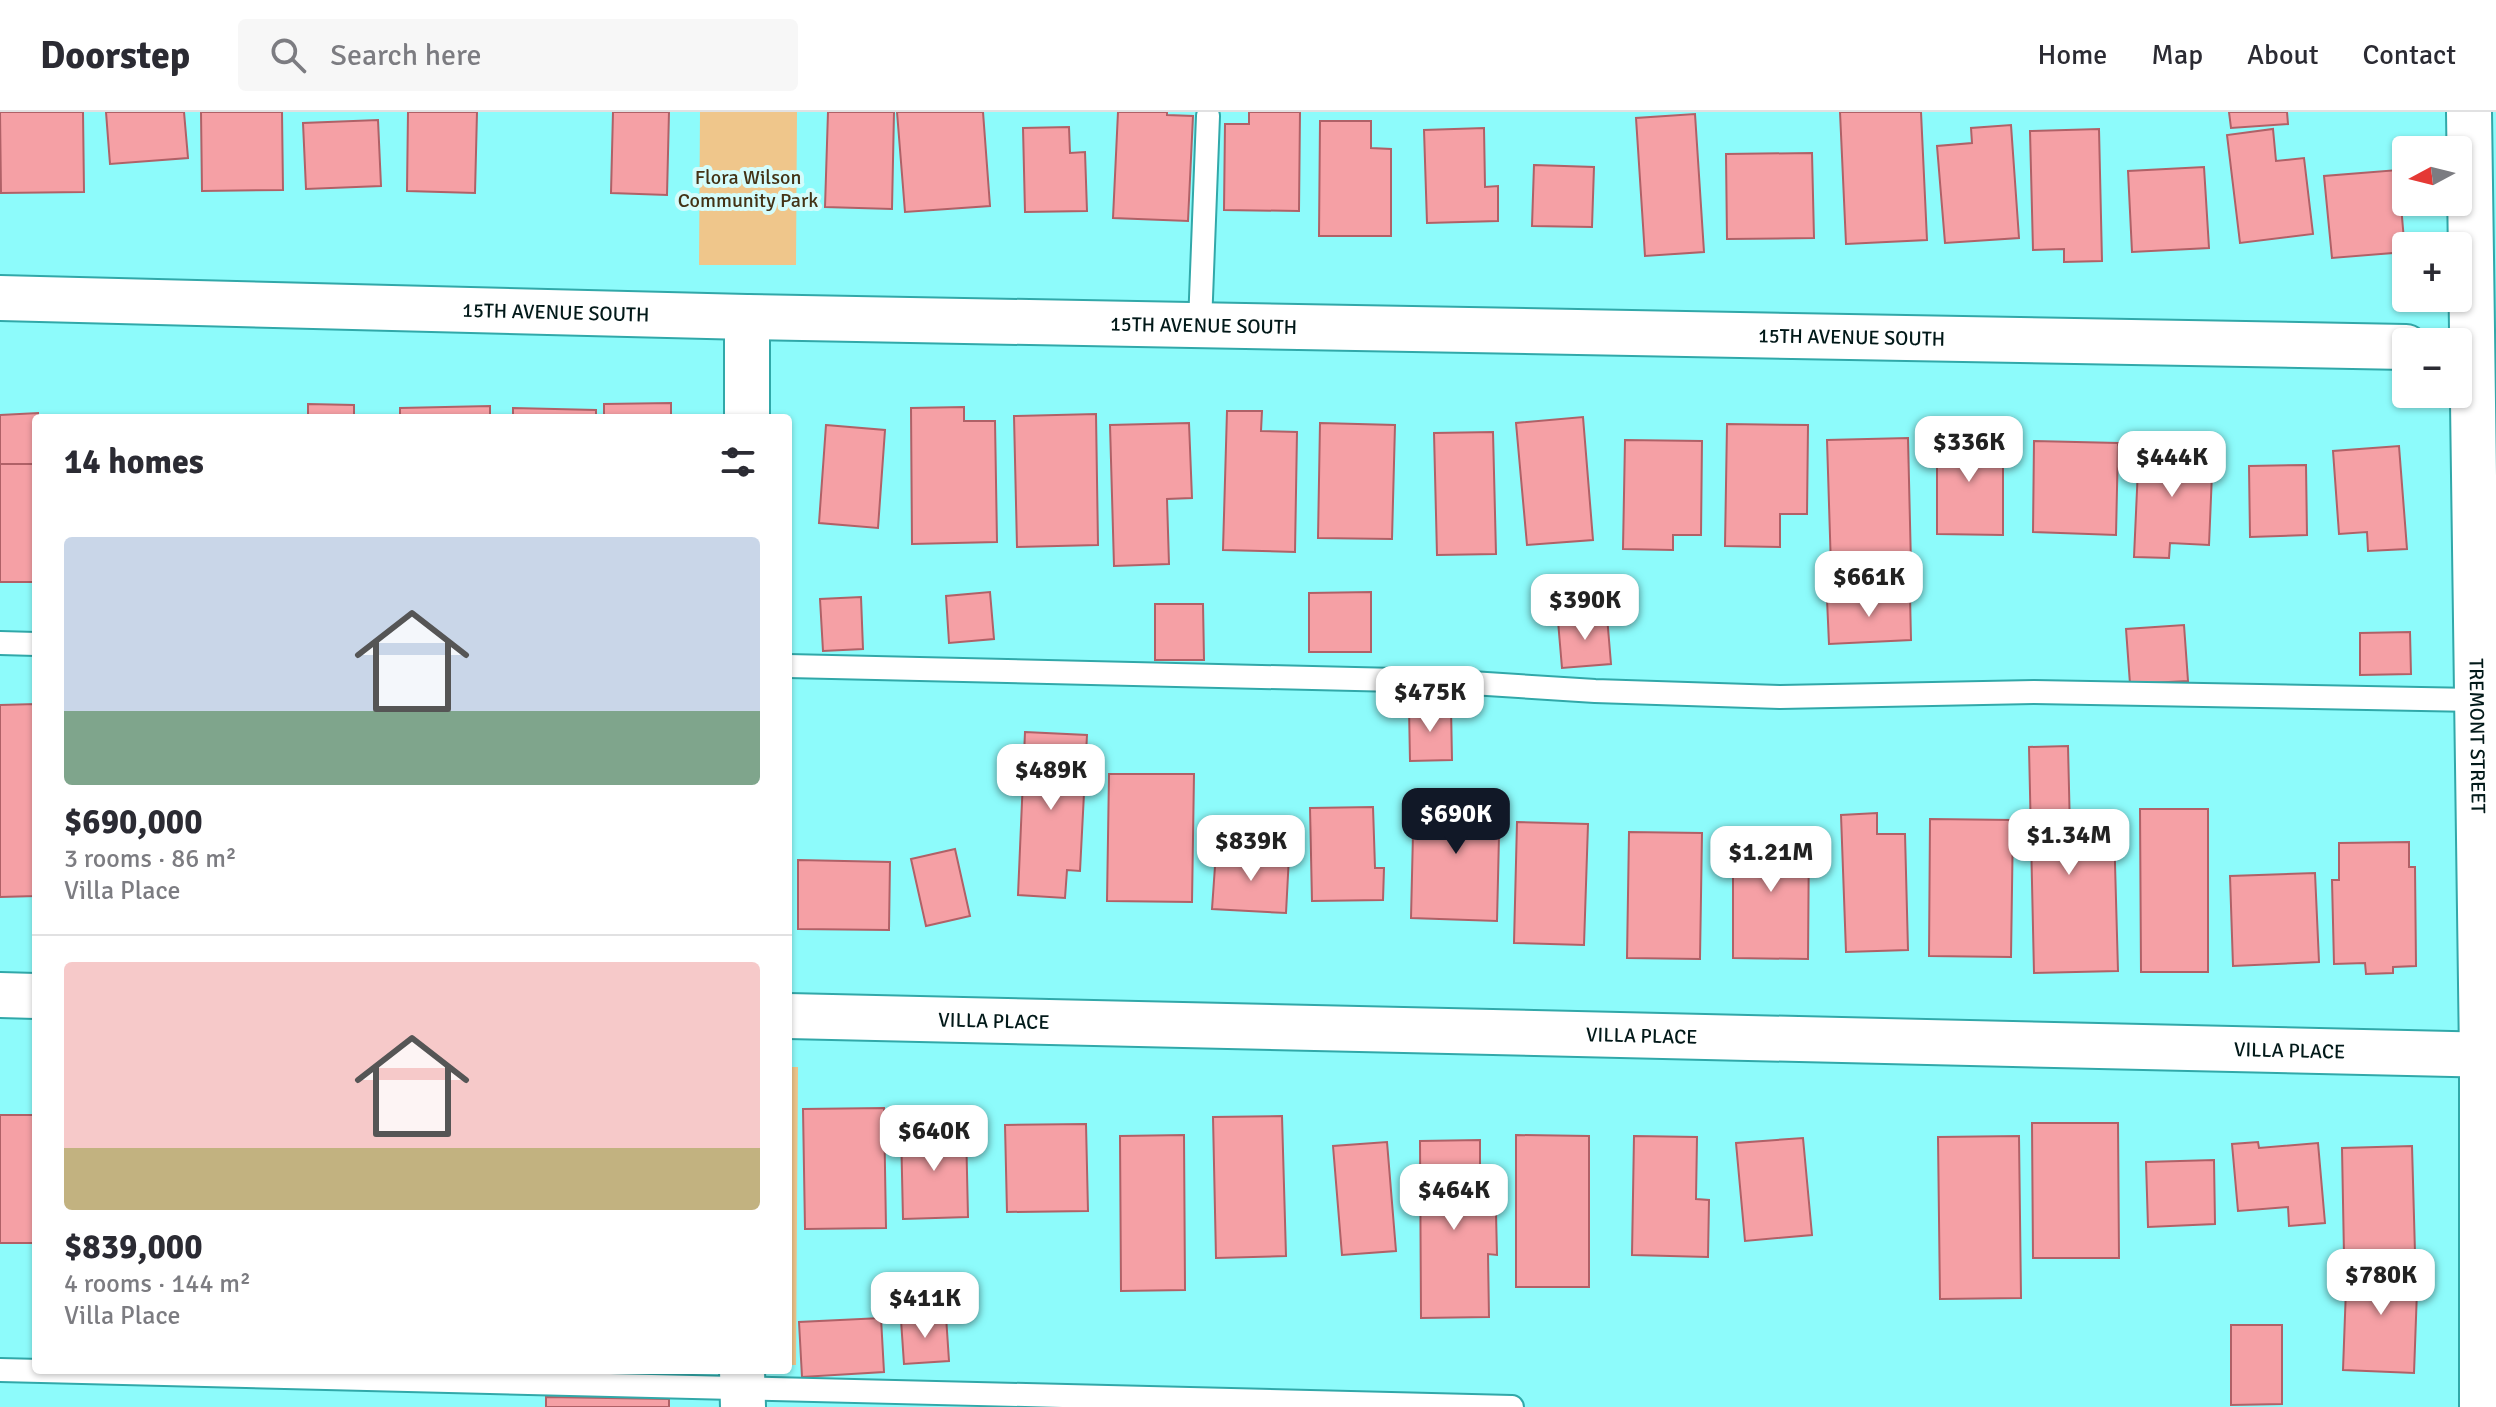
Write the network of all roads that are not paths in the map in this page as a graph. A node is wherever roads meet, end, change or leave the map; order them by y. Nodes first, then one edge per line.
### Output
1 (2469, 112) edge
2 (1208, 116) dead end
3 (0, 298) edge
4 (747, 317) junction
5 (1200, 324) junction
6 (2465, 328) edge
7 (2392, 347) edge
8 (2467, 408) edge
9 (747, 414) edge
10 (0, 643) edge
11 (32, 644) edge
12 (792, 666) edge
13 (2475, 700) junction
14 (0, 995) edge
15 (32, 996) edge
16 (792, 1016) edge
17 (2489, 1055) edge
18 (0, 1370) edge
19 (32, 1371) edge
20 (165, 1374) edge
21 (743, 1388) edge
22 (1028, 1400) edge
23 (1512, 1407) edge
24 (2482, 1407) edge

1 - 6 street, TREMONT STREET
2 - 5 lane
3 - 4 street, 15TH AVENUE SOUTH
4 - 5 street, 15TH AVENUE SOUTH
4 - 9 street
5 - 7 street, 15TH AVENUE SOUTH
8 - 13 street, TREMONT STREET
10 - 11 lane
12 - 13 lane
13 - 17 street, TREMONT STREET
14 - 15 street
16 - 17 street, VILLA PLACE
17 - 24 street, TREMONT STREET
18 - 19 lane
20 - 21 lane
21 - 22 lane
22 - 23 lane

